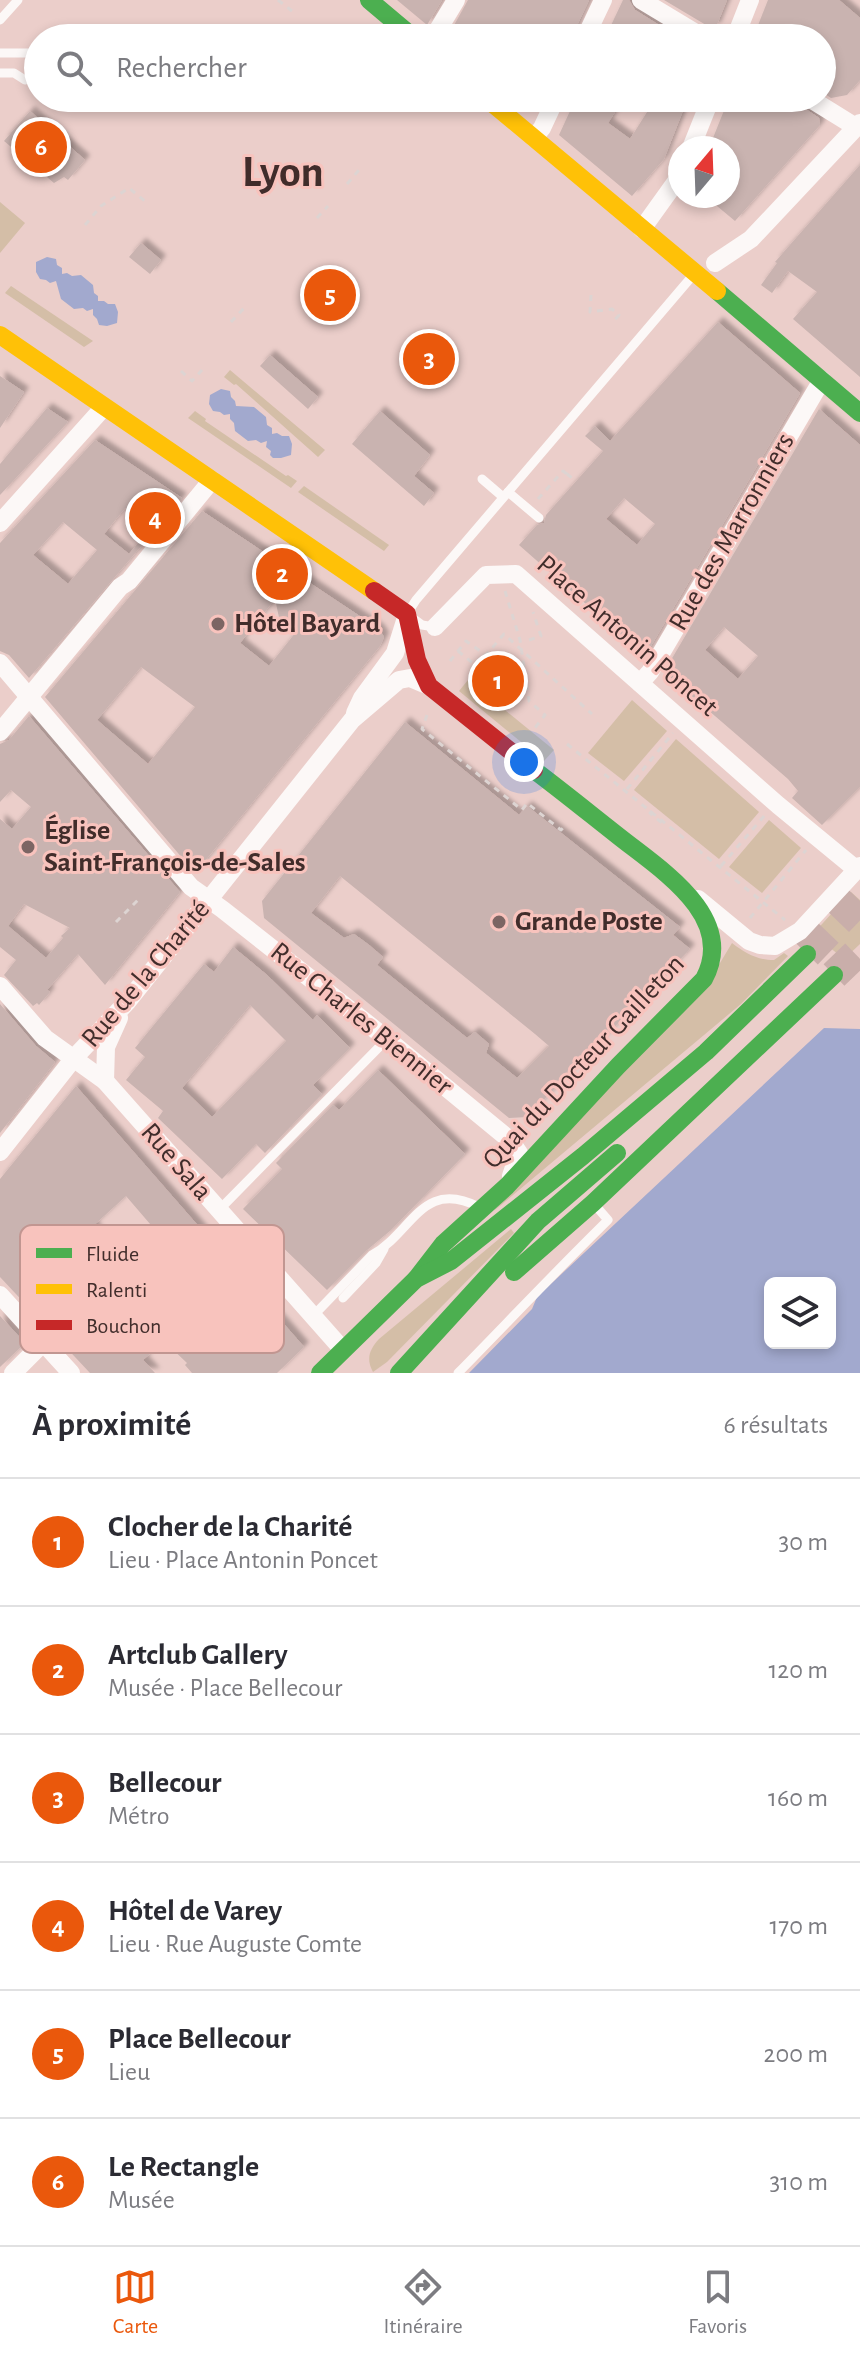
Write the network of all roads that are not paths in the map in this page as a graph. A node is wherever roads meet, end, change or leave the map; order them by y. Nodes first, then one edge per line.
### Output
1 (18, 0) edge
2 (369, 0) edge
3 (456, 0) edge
4 (603, 0) edge
5 (641, 0) edge
6 (750, 0) edge
7 (0, 20) edge
8 (397, 24) edge
9 (441, 24) edge
10 (592, 24) edge
11 (681, 24) edge
12 (741, 24) edge
13 (0, 53) edge
14 (24, 53) edge
15 (0, 73) edge
16 (24, 79) edge
17 (503, 112) edge
18 (549, 112) edge
19 (705, 112) edge
20 (834, 112) edge
21 (858, 125) edge
22 (696, 136) edge
23 (534, 138) junction
24 (668, 193) edge
25 (642, 229) junction
26 (715, 263) joint
27 (695, 273) junction
28 (0, 335) edge
29 (822, 380) junction
30 (104, 407) junction
31 (860, 413) edge
32 (482, 479) dead end
33 (212, 480) junction
34 (506, 494) junction
35 (539, 518) dead end
36 (0, 523) edge
37 (407, 614) junction
38 (435, 627) joint
39 (0, 663) edge
40 (640, 683) junction
41 (429, 686) junction
42 (29, 697) junction
43 (352, 720) junction
44 (0, 732) edge
45 (858, 868) edge
46 (686, 890) junction
47 (209, 900) junction
48 (821, 965) junction
49 (0, 986) edge
50 (128, 1001) junction
51 (387, 1039) junction
52 (74, 1058) junction
53 (105, 1081) junction
54 (578, 1111) junction
55 (510, 1140) junction
56 (0, 1152) edge
57 (507, 1186) junction
58 (593, 1203) junction
59 (482, 1209) junction
60 (219, 1210) junction
61 (232, 1225) edge
62 (384, 1249) junction
63 (416, 1279) junction
64 (284, 1285) edge
65 (0, 1295) edge
66 (343, 1298) dead end
67 (20, 1317) edge
68 (312, 1317) junction
69 (343, 1350) junction
70 (33, 1353) edge
71 (52, 1353) edge
72 (13, 1373) edge
73 (71, 1373) edge
74 (320, 1373) edge
75 (340, 1373) edge
76 (401, 1373) edge
77 (458, 1373) edge

1 - 7 lane
2 - 8 main road
3 - 9 street
4 - 10 street
5 - 11 street
6 - 12 street
13 - 14 lane
15 - 16 lane
17 - 23 main road
18 - 23 street
19 - 22 street
20 - 21 street
21 - 26 street
23 - 25 main road
24 - 25 street
25 - 27 main road
26 - 27 lane
27 - 29 main road
27 - 34 lane
28 - 30 main road
29 - 31 main road
29 - 40 street, Rue des Marronniers
30 - 33 main road
30 - 36 street
32 - 34 lane
33 - 37 main road
33 - 42 street
34 - 35 lane
34 - 37 lane
37 - 38 lane, Place Antonin Poncet
37 - 41 main road
37 - 43 street, Rue de la Charité
38 - 40 street, Place Antonin Poncet
39 - 42 street, Rue Charles Biennier
40 - 45 street, Place Antonin Poncet
41 - 43 street, Rue de la Charité
41 - 46 main road
42 - 44 street
42 - 47 street, Rue Charles Biennier
43 - 47 street, Rue de la Charité
45 - 46 street
46 - 54 main road, Quai du Docteur Gailleton
47 - 50 street, Rue de la Charité
47 - 51 street, Rue Charles Biennier
48 - 58 main road
48 - 63 main road, Quai du Docteur Gailleton
48 - 76 main road
49 - 52 street, Rue Sala
50 - 52 street, Rue de la Charité
50 - 53 street
51 - 55 street, Rue Charles Biennier
51 - 60 lane
52 - 53 street, Rue Sala
52 - 56 street, Rue de la Charité
53 - 60 street, Rue Sala
54 - 55 street
54 - 57 main road, Quai du Docteur Gailleton
55 - 57 street
57 - 59 main road, Quai du Docteur Gailleton
58 - 76 main road
58 - 77 lane
59 - 62 lane
59 - 63 main road, Quai du Docteur Gailleton
60 - 61 street, Rue Sala
62 - 66 lane
62 - 68 lane
63 - 69 main road, Quai du Docteur Gailleton
64 - 68 street, Rue Sala
65 - 67 street
68 - 69 street, Rue Sala
69 - 74 main road, Quai du Docteur Gailleton
69 - 75 main road
70 - 72 street
71 - 73 street

